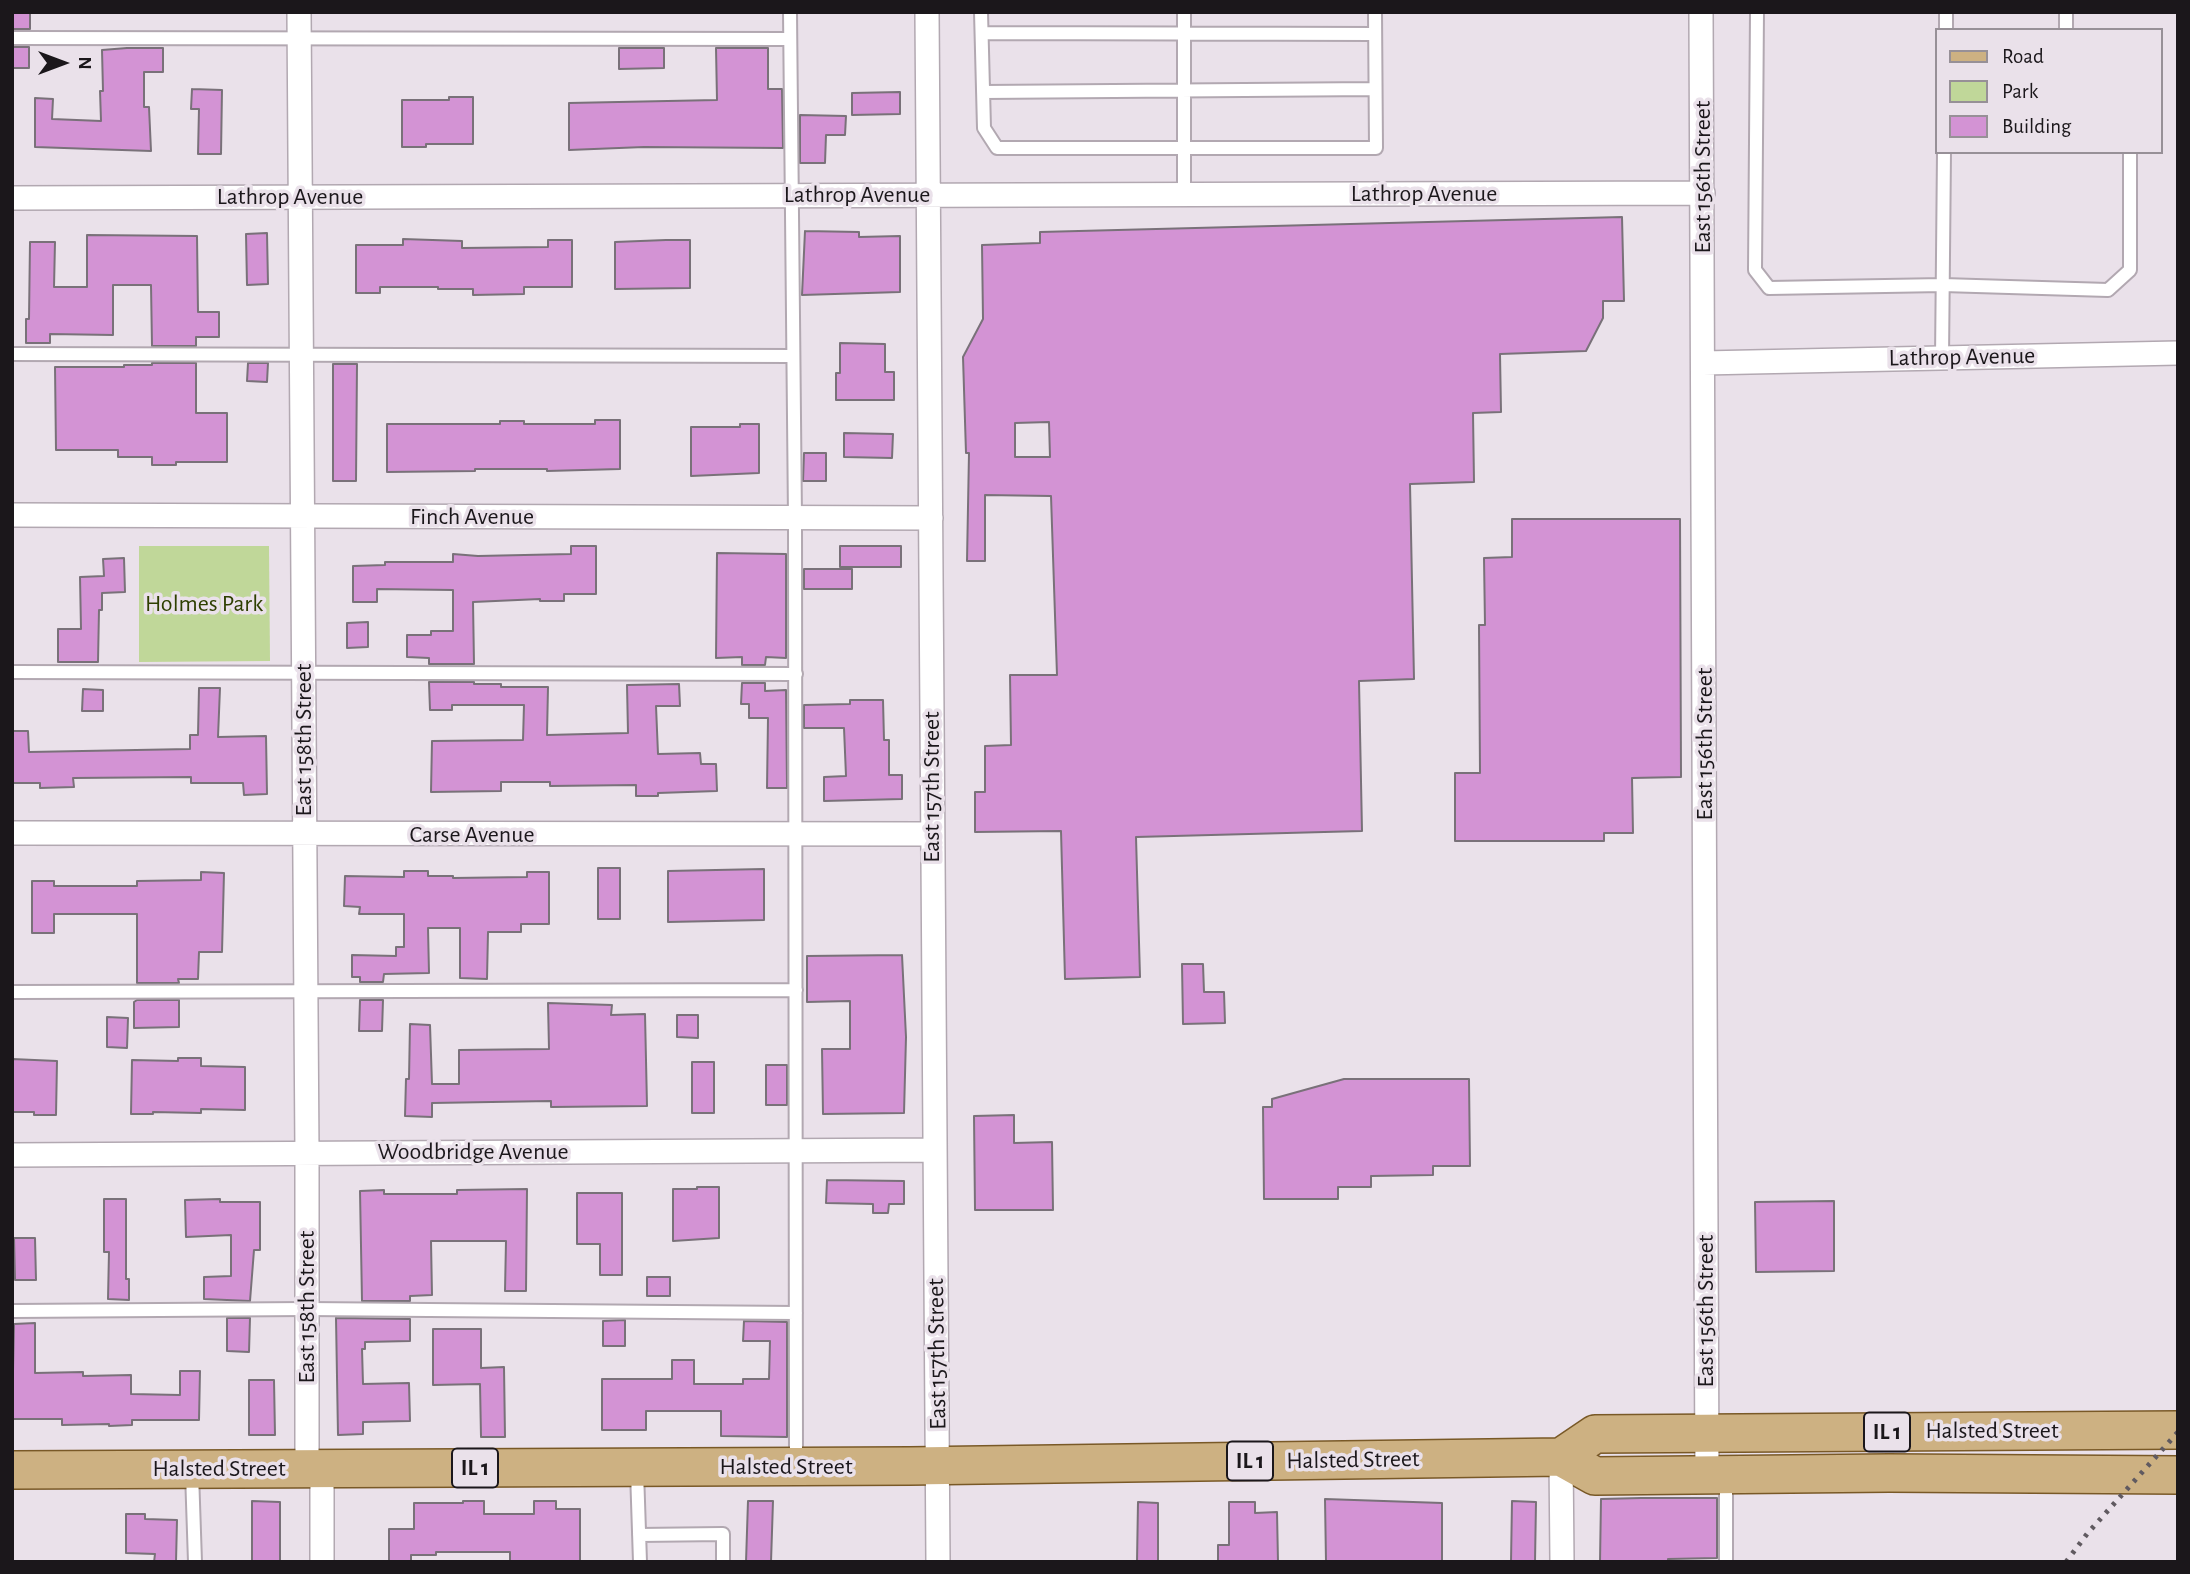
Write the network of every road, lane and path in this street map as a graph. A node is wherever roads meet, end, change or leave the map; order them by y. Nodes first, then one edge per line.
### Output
1 (299, 12) edge
2 (790, 12) edge
3 (927, 12) edge
4 (981, 12) edge
5 (1184, 12) edge
6 (1375, 12) edge
7 (1702, 12) edge
8 (1757, 12) edge
9 (982, 33) junction
10 (1184, 34) junction
11 (1375, 34) junction
12 (299, 37) junction
13 (12, 38) edge
14 (790, 38) junction
15 (1375, 89) junction
16 (1182, 90) junction
17 (983, 92) junction
18 (1184, 148) junction
19 (1944, 154) edge
20 (2130, 154) edge
21 (1703, 193) junction
22 (1184, 194) junction
23 (790, 195) junction
24 (930, 195) junction
25 (300, 197) junction
26 (12, 198) edge
27 (1943, 285) junction
28 (2178, 353) edge
29 (12, 354) edge
30 (301, 355) junction
31 (793, 356) junction
32 (1942, 358) junction
33 (1703, 363) junction
34 (12, 515) edge
35 (302, 516) junction
36 (795, 518) junction
37 (931, 518) junction
38 (12, 672) edge
39 (303, 672) junction
40 (796, 674) junction
41 (12, 833) edge
42 (305, 834) junction
43 (932, 834) junction
44 (796, 835) junction
45 (796, 990) junction
46 (12, 992) edge
47 (306, 992) junction
48 (934, 1150) junction
49 (796, 1151) junction
50 (307, 1152) junction
51 (12, 1155) edge
52 (307, 1309) junction
53 (12, 1311) edge
54 (796, 1313) junction
55 (2178, 1430) edge
56 (1707, 1433) junction
57 (1561, 1457) junction
58 (796, 1466) junction
59 (939, 1466) junction
60 (637, 1467) junction
61 (191, 1469) junction
62 (315, 1469) junction
63 (12, 1470) edge
64 (1716, 1475) junction
65 (2178, 1475) edge
66 (639, 1535) junction
67 (195, 1562) edge
68 (322, 1562) edge
69 (639, 1562) edge
70 (723, 1562) edge
71 (938, 1562) edge
72 (1562, 1562) edge
73 (1726, 1562) edge

1 - 12 street, East 158th Street
2 - 14 lane
3 - 24 street, East 157th Street
4 - 9 lane
5 - 10 lane
6 - 11 lane
7 - 21 street, East 156th Street
8 - 27 lane
9 - 10 lane
9 - 17 lane
10 - 11 lane
10 - 16 lane
11 - 15 lane
12 - 13 lane
12 - 14 lane
12 - 25 street, East 158th Street
14 - 23 lane
15 - 16 lane
15 - 18 lane
16 - 17 lane
16 - 18 lane
17 - 18 lane
18 - 22 lane
19 - 27 lane
20 - 27 lane
21 - 22 street, Lathrop Avenue
21 - 33 street, East 156th Street
22 - 24 street, Lathrop Avenue
23 - 24 street, Lathrop Avenue
23 - 25 street, Lathrop Avenue
23 - 31 lane
24 - 37 street, East 157th Street
25 - 26 street, Lathrop Avenue
25 - 30 street, East 158th Street
27 - 32 lane
28 - 32 street, Lathrop Avenue
29 - 30 lane
30 - 31 lane
30 - 35 street, East 158th Street
31 - 36 lane
32 - 33 street, Lathrop Avenue
33 - 56 street, East 156th Street
34 - 35 street, Finch Avenue
35 - 36 street, Finch Avenue
35 - 39 street, East 158th Street
36 - 37 street, Finch Avenue
36 - 40 lane
37 - 43 street, East 157th Street
38 - 39 lane
39 - 40 lane
39 - 42 street, East 158th Street
40 - 44 lane
41 - 42 street, Carse Avenue
42 - 44 street, Carse Avenue
42 - 47 street, East 158th Street
43 - 44 street, Carse Avenue
43 - 48 street, East 157th Street
44 - 45 lane
45 - 47 lane
45 - 49 lane
46 - 47 lane
47 - 50 street, East 158th Street
48 - 49 street, Woodbridge Avenue
48 - 59 street, East 157th Street
49 - 50 street, Woodbridge Avenue
49 - 54 lane
50 - 51 street, Woodbridge Avenue
50 - 52 street, East 158th Street
52 - 53 lane
52 - 54 lane
52 - 62 street, East 158th Street
54 - 58 lane
55 - 56 main road, Halsted Street / IL 1
56 - 57 main road, Halsted Street / IL 1
56 - 64 street, East 156th Street
57 - 59 main road, Halsted Street / IL 1
57 - 64 main road, Halsted Street / IL 1
57 - 72 street
58 - 59 main road, Halsted Street / IL 1
58 - 60 main road, Halsted Street / IL 1
59 - 71 street, East 157th Street
60 - 62 main road, Halsted Street / IL 1
60 - 66 lane
61 - 62 main road, Halsted Street / IL 1
61 - 63 main road, Halsted Street / IL 1
61 - 67 lane
62 - 68 street, East 158th Street
64 - 65 main road, Halsted Street / IL 1
64 - 73 lane
66 - 69 lane
66 - 70 lane

